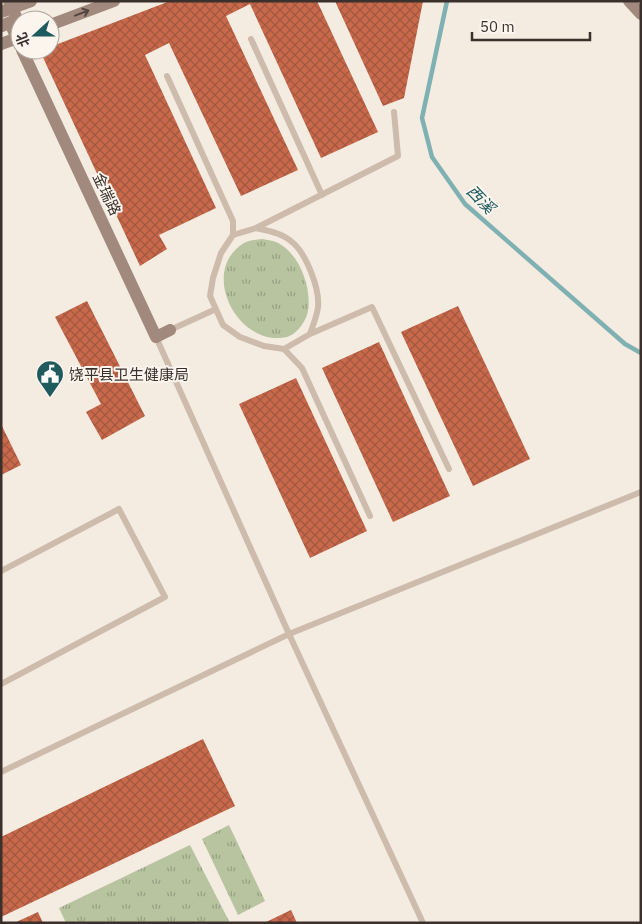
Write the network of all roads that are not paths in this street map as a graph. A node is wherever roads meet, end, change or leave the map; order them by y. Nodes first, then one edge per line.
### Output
1 (9, 1) edge
2 (31, 1) edge
3 (114, 1) edge
4 (630, 1) edge
5 (1, 12) edge
6 (641, 14) edge
7 (60, 21) edge
8 (6, 24) edge
9 (251, 39) dead end
10 (27, 60) edge
11 (167, 76) dead end
12 (394, 112) dead end
13 (322, 195) junction
14 (256, 228) junction
15 (233, 235) junction
16 (216, 309) junction
17 (170, 330) joint
18 (310, 334) junction
19 (156, 337) junction
20 (284, 349) junction
21 (449, 469) dead end
22 (641, 492) edge
23 (370, 516) dead end
24 (1, 571) edge
25 (289, 634) junction
26 (1, 684) edge
27 (1, 772) edge
28 (424, 923) edge

1 - 8 street
2 - 5 street
7 -> 3 street
4 - 6 street
9 - 13 lane
10 - 19 street, 金瑞路
11 - 15 lane
12 - 13 lane
13 - 14 lane
14 - 15 lane
14 - 18 lane
15 - 16 lane
16 - 17 lane
16 - 20 lane
17 - 19 street
18 - 20 lane
18 - 21 lane
19 - 25 lane
20 - 23 lane
22 - 25 lane
24 - 26 lane
25 - 27 lane
25 - 28 lane

